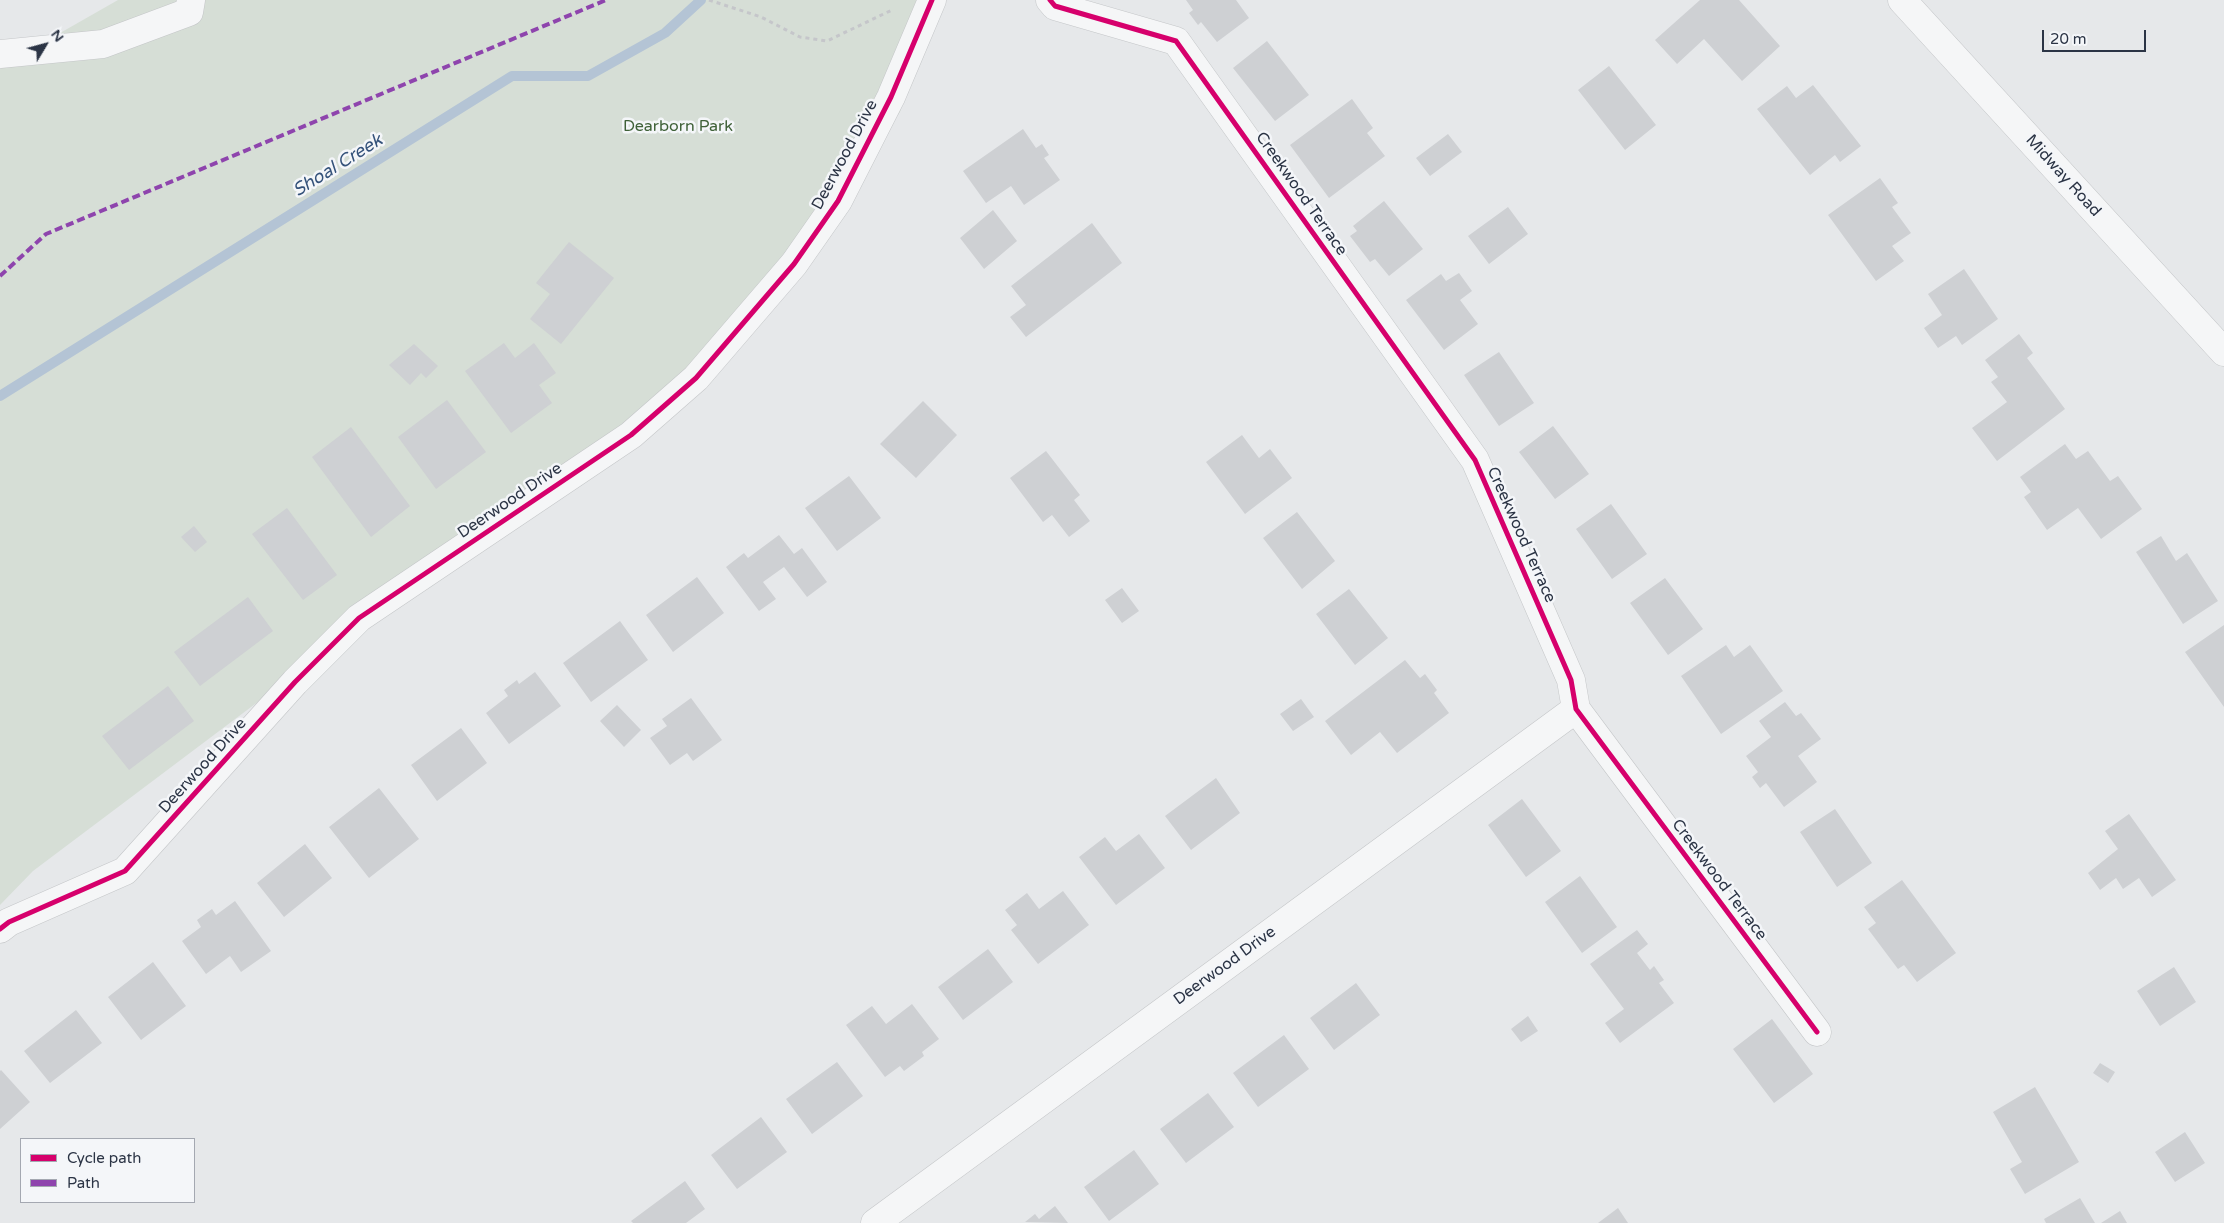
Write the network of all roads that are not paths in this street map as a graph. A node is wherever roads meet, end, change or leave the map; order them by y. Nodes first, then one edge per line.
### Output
1 (191, 0) edge
2 (932, 0) edge
3 (1050, 0) edge
4 (1902, 0) edge
5 (0, 54) edge
6 (2224, 352) edge
7 (1576, 710) junction
8 (0, 929) edge
9 (1817, 1032) dead end
10 (875, 1223) edge

1 - 5 street
2 - 8 street, Deerwood Drive
3 - 7 street, Creekwood Terrace
4 - 6 street, Midway Road
7 - 9 street, Creekwood Terrace
7 - 10 street, Deerwood Drive

